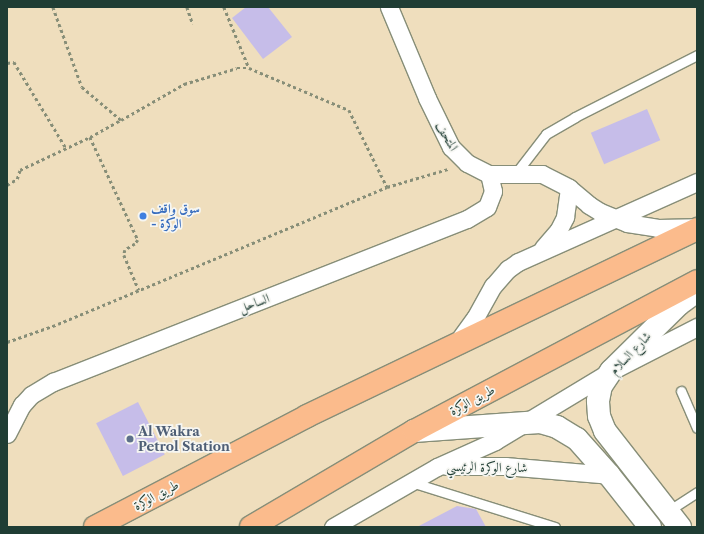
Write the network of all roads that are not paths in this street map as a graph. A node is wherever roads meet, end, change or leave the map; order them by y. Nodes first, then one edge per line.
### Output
1 (389, 7) edge
2 (697, 55) edge
3 (516, 173) junction
4 (489, 174) junction
5 (697, 182) edge
6 (569, 188) junction
7 (612, 218) junction
8 (697, 228) edge
9 (538, 253) junction
10 (697, 281) edge
11 (697, 291) edge
12 (697, 327) edge
13 (453, 347) junction
14 (611, 371) junction
15 (681, 391) dead end
16 (527, 422) junction
17 (697, 428) edge
18 (414, 431) junction
19 (7, 434) edge
20 (438, 466) junction
21 (609, 475) junction
22 (411, 482) junction
23 (697, 492) edge
24 (674, 519) edge
25 (95, 527) edge
26 (251, 527) edge
27 (333, 527) edge
28 (555, 527) edge
29 (650, 527) edge

1 - 4 street, المتحف
2 - 3 lane
3 - 4 street, المتحف
3 - 6 street, المتحف
4 - 19 street, الساحل
5 - 7 street, طريق الوكرة
6 - 7 street, المتحف
6 - 9 street
7 - 8 street, المتحف
7 - 9 street, طريق الوكرة
8 - 13 highway, طريق الوكرة
9 - 13 street, طريق الوكرة
10 - 18 highway, طريق الوكرة
11 - 14 street, شارع السلام
12 - 14 street
13 - 25 highway, طريق الوكرة
14 - 16 street
14 - 24 street, شارع السلام
15 - 17 lane
16 - 18 street
16 - 20 street
16 - 21 street
18 - 26 highway, طريق الوكرة
20 - 21 street, شارع الوكرة الرئيسي
20 - 22 street, شارع الوكرة الرئيسي
21 - 29 street
22 - 27 street, شارع الوكرة الرئيسي
22 - 28 lane
23 - 24 lane

